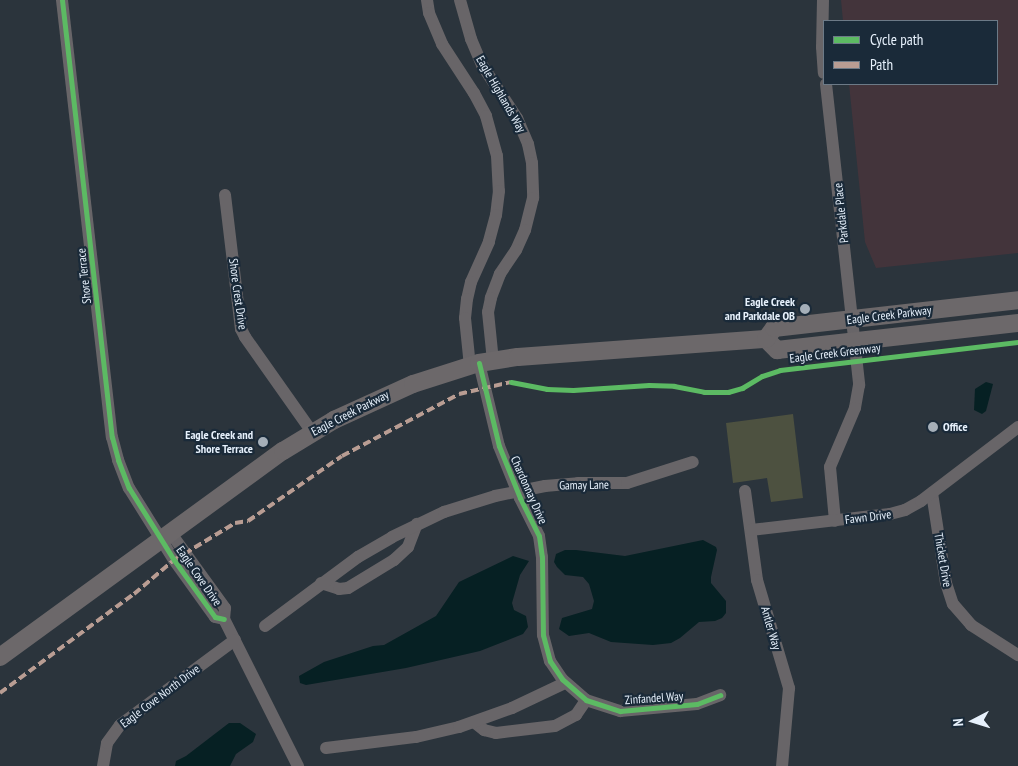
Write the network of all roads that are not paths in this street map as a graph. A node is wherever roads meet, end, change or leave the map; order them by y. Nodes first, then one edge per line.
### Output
1 (62, 0) edge
2 (427, 0) edge
3 (460, 0) edge
4 (824, 0) edge
5 (823, 20) edge
6 (823, 24) edge
7 (823, 60) edge
8 (826, 85) edge
9 (225, 195) dead end
10 (1018, 300) edge
11 (852, 319) junction
12 (1018, 323) edge
13 (766, 339) junction
14 (855, 342) junction
15 (481, 363) junction
16 (1018, 427) edge
17 (312, 432) junction
18 (693, 462) dead end
19 (516, 491) junction
20 (745, 491) dead end
21 (932, 493) junction
22 (835, 521) junction
23 (417, 524) junction
24 (750, 530) junction
25 (165, 535) junction
26 (321, 583) junction
27 (265, 626) dead end
28 (235, 640) junction
29 (1018, 654) edge
30 (0, 658) edge
31 (565, 683) junction
32 (720, 694) dead end
33 (586, 700) junction
34 (474, 722) junction
35 (326, 748) dead end
36 (103, 766) edge
37 (298, 766) edge
38 (782, 766) edge

1 - 25 street, Shore Terrace
2 - 15 street, Eagle Highlands Way
3 - 15 street, Eagle Highlands Way
4 - 5 street
6 - 7 street
8 - 11 street, Parkdale Place
9 - 17 street, Shore Crest Drive
10 - 11 main road, Eagle Creek Parkway
11 - 13 main road, Eagle Creek Parkway
11 - 14 street, Parkdale Place
12 - 14 main road, Eagle Creek Parkway
13 - 14 main road, Eagle Creek Parkway
13 - 15 main road, Eagle Creek Parkway
14 - 22 street, Parkdale Place
15 - 17 main road, Eagle Creek Parkway
15 - 19 street, Chardonnay Drive
16 - 21 street, Fawn Drive
17 - 25 main road, Eagle Creek Parkway
18 - 19 street, Gamay Lane
19 - 23 street, Gamay Lane
19 - 31 street, Chardonnay Drive
20 - 24 street, Antler Way
21 - 22 street, Fawn Drive
21 - 29 street, Thicket Drive
22 - 24 street, Fawn Drive
23 - 26 street, Gamay Lane
23 - 26 street
24 - 38 street, Antler Way
25 - 28 street, Eagle Cove Drive
25 - 30 main road, Eagle Creek Parkway
26 - 27 street, Gamay Lane
28 - 36 street, Eagle Cove North Drive
28 - 37 street, Eagle Cove Drive
31 - 33 street, Zinfandel Way
31 - 34 street
32 - 33 street, Zinfandel Way
33 - 34 street
34 - 35 street

